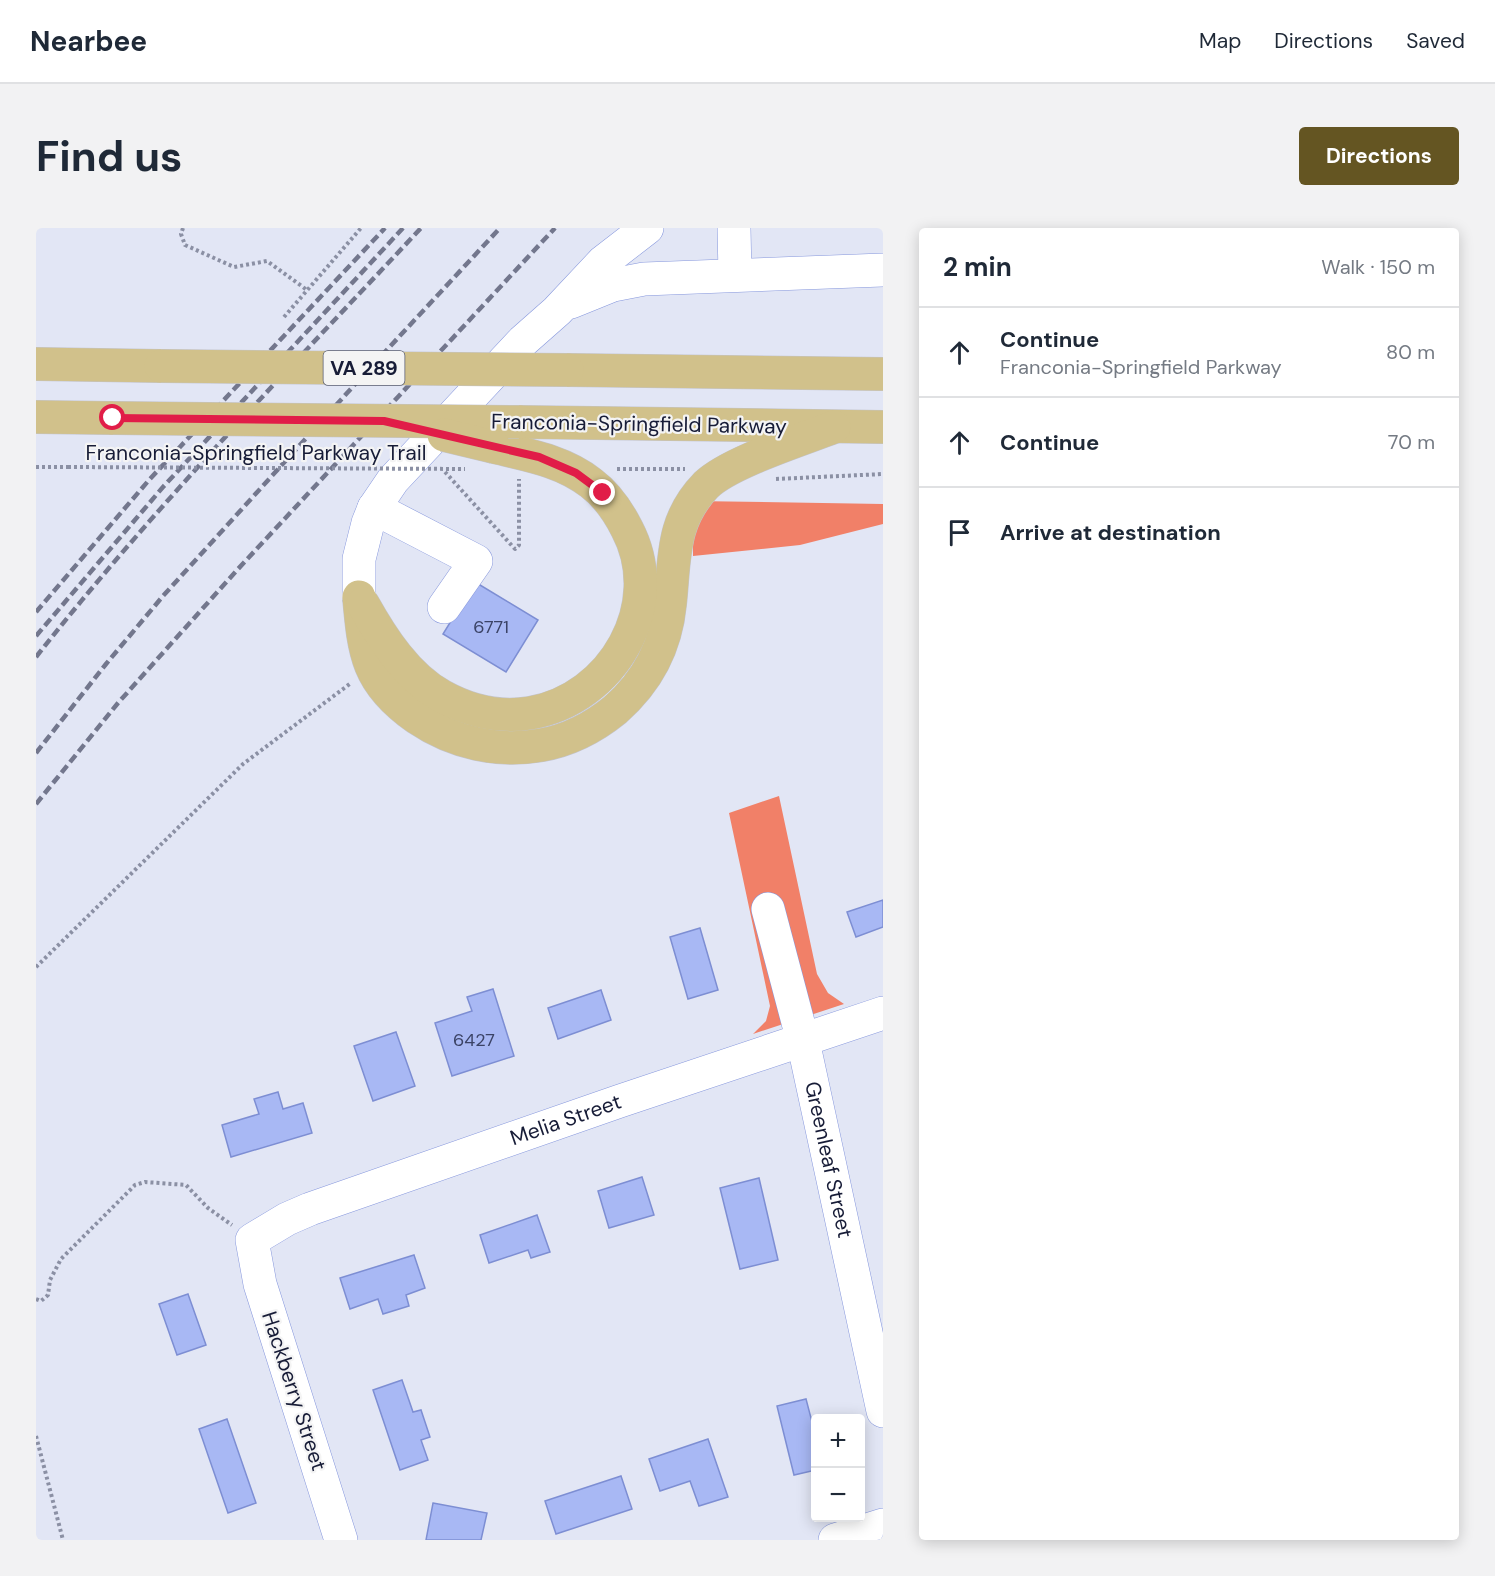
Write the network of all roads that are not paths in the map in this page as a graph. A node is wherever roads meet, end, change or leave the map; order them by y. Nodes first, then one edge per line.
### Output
1 (647, 228) edge
2 (734, 228) edge
3 (883, 270) edge
4 (735, 275) junction
5 (557, 311) junction
6 (36, 364) edge
7 (883, 374) edge
8 (36, 417) edge
9 (384, 421) junction
10 (834, 427) junction
11 (883, 428) edge
12 (374, 508) junction
13 (359, 597) junction
14 (444, 607) dead end
15 (768, 909) dead end
16 (883, 1013) edge
17 (803, 1041) junction
18 (252, 1240) joint
19 (883, 1411) edge
20 (883, 1525) edge
21 (341, 1540) edge
22 (835, 1540) edge

1 - 5 street
2 - 4 street
3 - 4 street
4 - 5 street
5 - 12 street
6 - 7 main road, VA 289, bridge
8 - 9 main road, Franconia-Springfield Parkway, bridge
9 - 10 main road, Franconia-Springfield Parkway, bridge
9 - 13 main road, bridge
10 - 11 main road, Franconia-Springfield Parkway
10 - 13 main road
12 - 13 street
12 - 14 street
15 - 17 street, Greenleaf Street
16 - 17 street, Melia Street
17 - 18 street, Melia Street
17 - 19 street, Greenleaf Street
18 - 21 street, Hackberry Street
20 - 22 street

